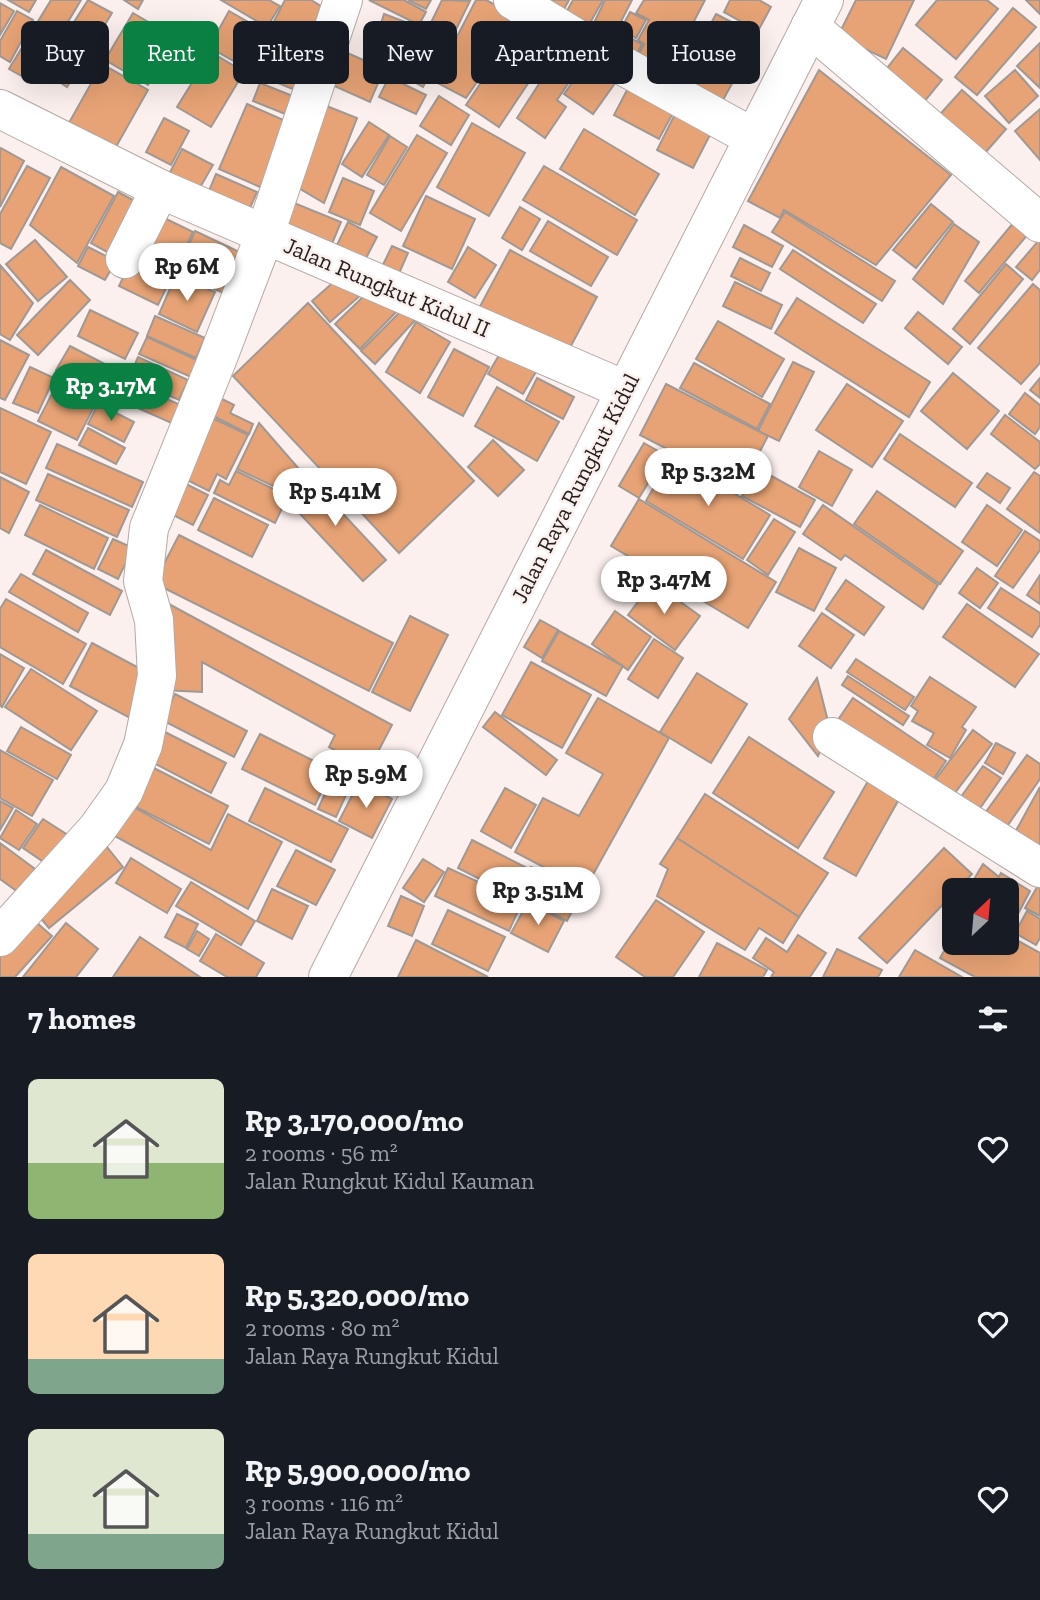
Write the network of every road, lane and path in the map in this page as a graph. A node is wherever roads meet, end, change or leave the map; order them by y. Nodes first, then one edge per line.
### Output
1 (343, 0) edge
2 (513, 0) edge
3 (817, 14) edge
4 (0, 109) edge
5 (754, 138) junction
6 (160, 189) junction
7 (1040, 223) edge
8 (265, 234) junction
9 (125, 259) dead end
10 (625, 390) junction
11 (832, 737) dead end
12 (1040, 868) edge
13 (0, 937) edge
14 (328, 977) edge

1 - 8 street
2 - 5 street
3 - 5 street, Jalan Raya Rungkut Kidul
3 - 7 street
4 - 6 street, Jalan Rungkut Kidul II
5 - 10 street, Jalan Raya Rungkut Kidul
6 - 8 street, Jalan Rungkut Kidul II
6 - 9 street
8 - 10 street, Jalan Rungkut Kidul II
8 - 13 street
10 - 14 street, Jalan Raya Rungkut Kidul
11 - 12 street

